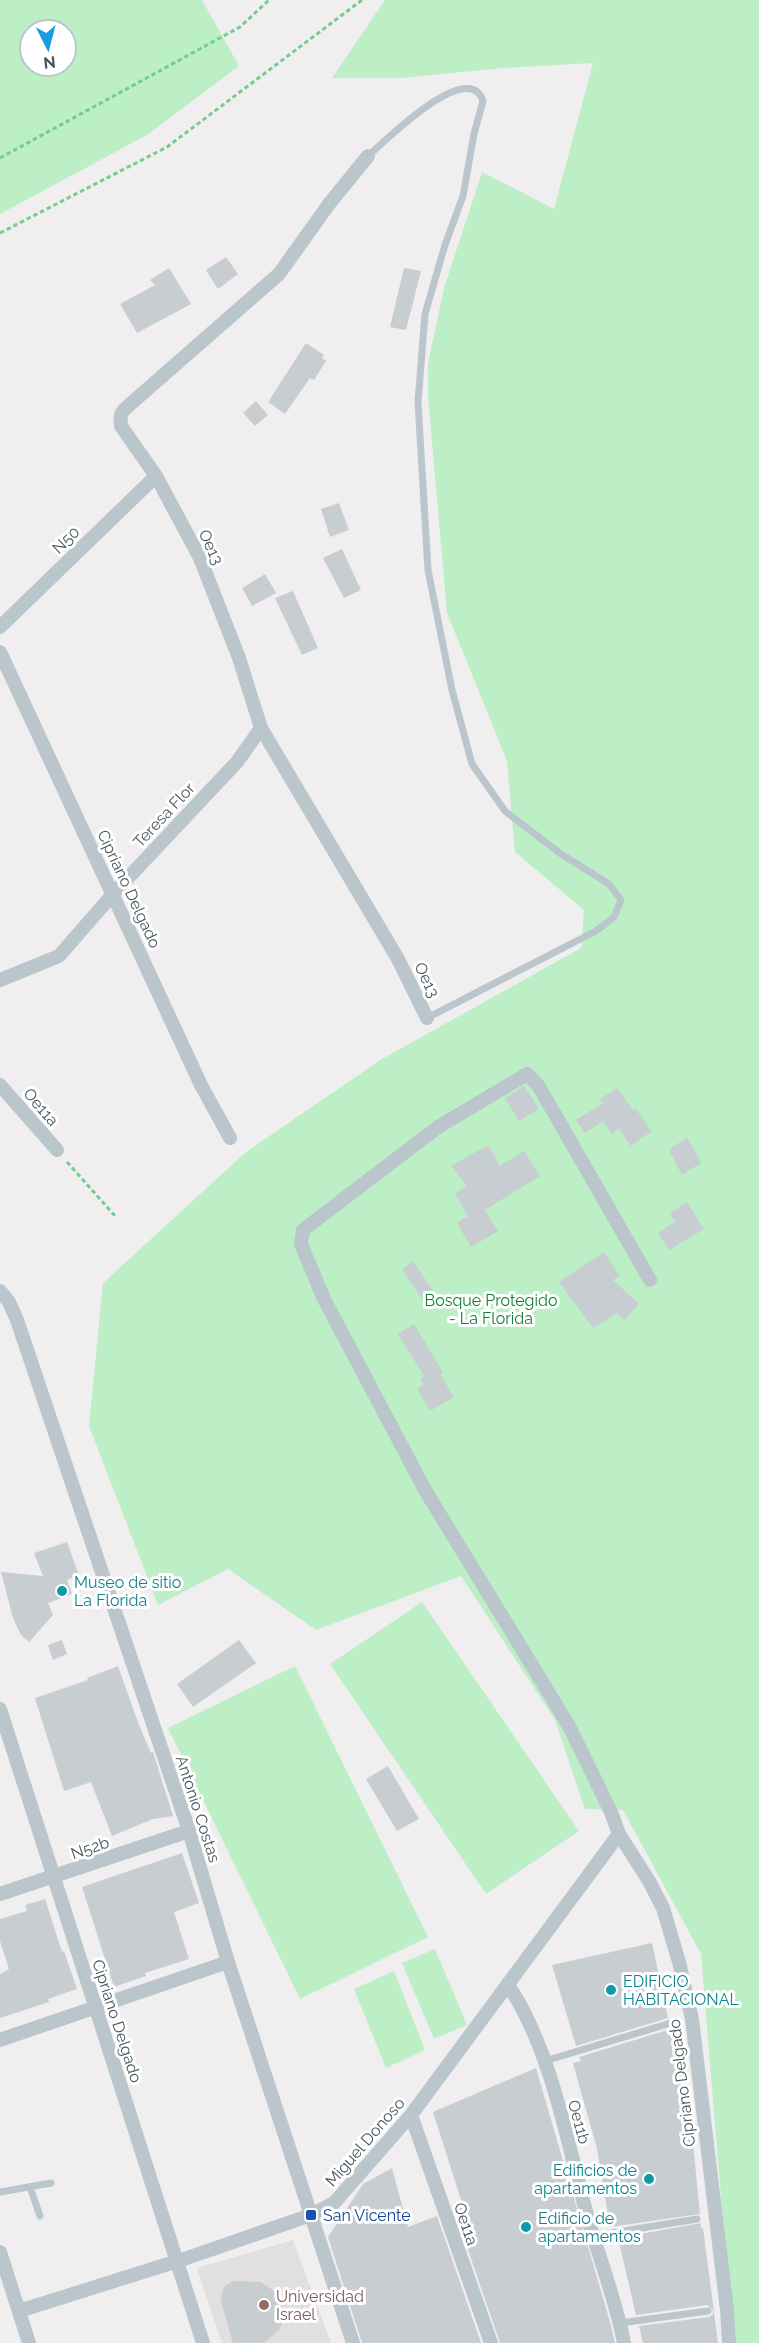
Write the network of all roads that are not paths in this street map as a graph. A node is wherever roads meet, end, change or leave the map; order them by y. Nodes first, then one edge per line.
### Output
1 (368, 156) joint
2 (156, 476) junction
3 (0, 627) edge
4 (0, 652) edge
5 (261, 728) junction
6 (113, 894) junction
7 (0, 980) edge
8 (427, 1018) joint
9 (0, 1085) edge
10 (230, 1138) dead end
11 (57, 1150) road end
12 (650, 1280) dead end
13 (1, 1293) edge
14 (0, 1709) edge
15 (189, 1831) junction
16 (619, 1834) junction
17 (54, 1877) junction
18 (0, 1894) edge
19 (228, 1962) junction
20 (508, 1985) junction
21 (95, 2008) junction
22 (674, 2022) dead end
23 (0, 2040) edge
24 (545, 2061) junction
25 (411, 2115) junction
26 (51, 2183) dead end
27 (30, 2187) junction
28 (0, 2192) edge
29 (311, 2215) junction
30 (40, 2216) dead end
31 (697, 2219) dead end
32 (593, 2236) junction
33 (0, 2252) edge
34 (176, 2261) junction
35 (708, 2310) dead end
36 (20, 2311) junction
37 (620, 2323) junction
38 (29, 2343) edge
39 (203, 2343) edge
40 (353, 2343) edge
41 (491, 2343) edge
42 (624, 2343) edge
43 (729, 2343) edge

1 - 2 street, Oe13
1 - 8 lane
2 - 3 street, N50
2 - 5 street, Oe13
4 - 6 street, Cipriano Delgado
5 - 6 street, Teresa Flor
5 - 8 street, Oe13
6 - 7 street, Teresa Flor
6 - 10 street, Cipriano Delgado
9 - 11 street, Oe11a
12 - 16 street, Cipriano Delgado
13 - 15 street, Antonio Costas
14 - 17 street, Cipriano Delgado
15 - 17 street, N52b
15 - 19 street, Antonio Costas
16 - 20 street, Miguel Donoso
16 - 43 street, Cipriano Delgado
17 - 18 street, N52b
17 - 21 street, Cipriano Delgado
19 - 21 street
19 - 29 street, Antonio Costas
20 - 24 street, Oe11b
20 - 25 street, Miguel Donoso
21 - 23 street
21 - 34 street, Cipriano Delgado
22 - 24 lane
24 - 32 street, Oe11b
25 - 29 street, Miguel Donoso
25 - 41 street, Oe11a
26 - 27 lane
27 - 28 lane
27 - 30 lane
29 - 34 street, Miguel Donoso
29 - 40 street, Antonio Costas
31 - 32 lane
32 - 37 street, Oe11b
33 - 36 street
34 - 36 street, Miguel Donoso
34 - 39 street, Cipriano Delgado
35 - 37 lane
36 - 38 street
37 - 42 street, Oe11b

